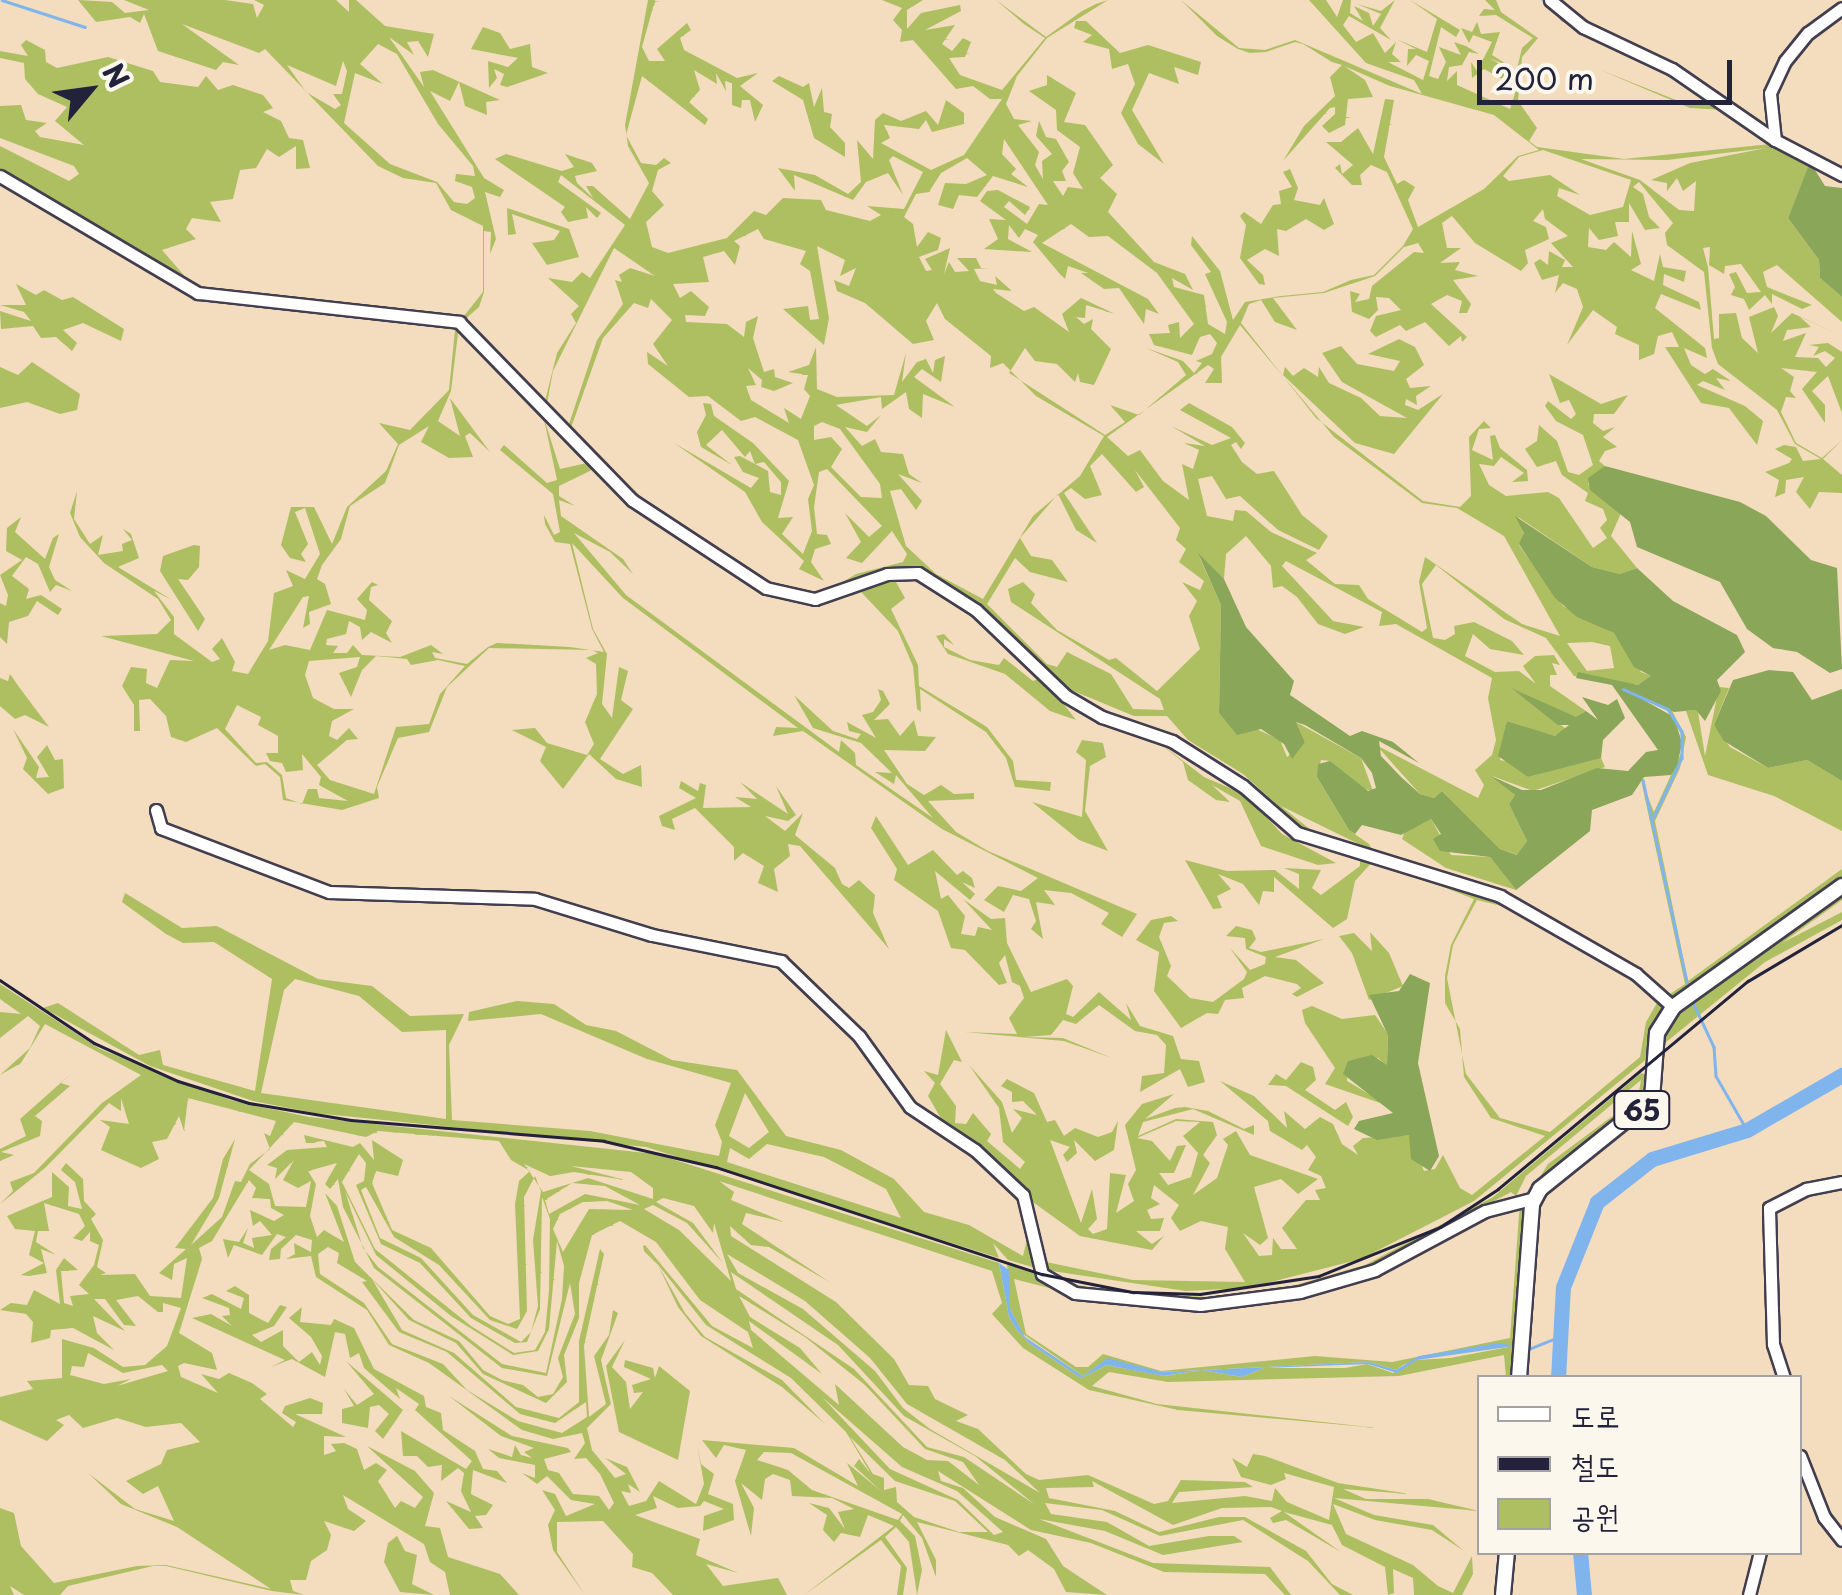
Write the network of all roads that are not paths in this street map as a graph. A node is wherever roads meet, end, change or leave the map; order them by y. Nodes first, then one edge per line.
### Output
1 (1550, 0) edge
2 (1842, 8) edge
3 (1775, 140) junction
4 (1842, 175) edge
5 (0, 176) edge
6 (156, 810) dead end
7 (1842, 886) edge
8 (1673, 1007) junction
9 (1842, 1182) edge
10 (1535, 1198) junction
11 (1519, 1375) edge
12 (1783, 1375) edge
13 (1802, 1461) edge
14 (1842, 1540) edge
15 (1507, 1555) edge
16 (1759, 1555) edge
17 (1504, 1595) edge
18 (1749, 1595) edge

1 - 3 street
2 - 3 street
3 - 4 street
5 - 8 street
6 - 10 street
7 - 8 main road
8 - 10 main road, 65
9 - 12 street
10 - 11 main road
13 - 14 street
15 - 17 main road
16 - 18 street

